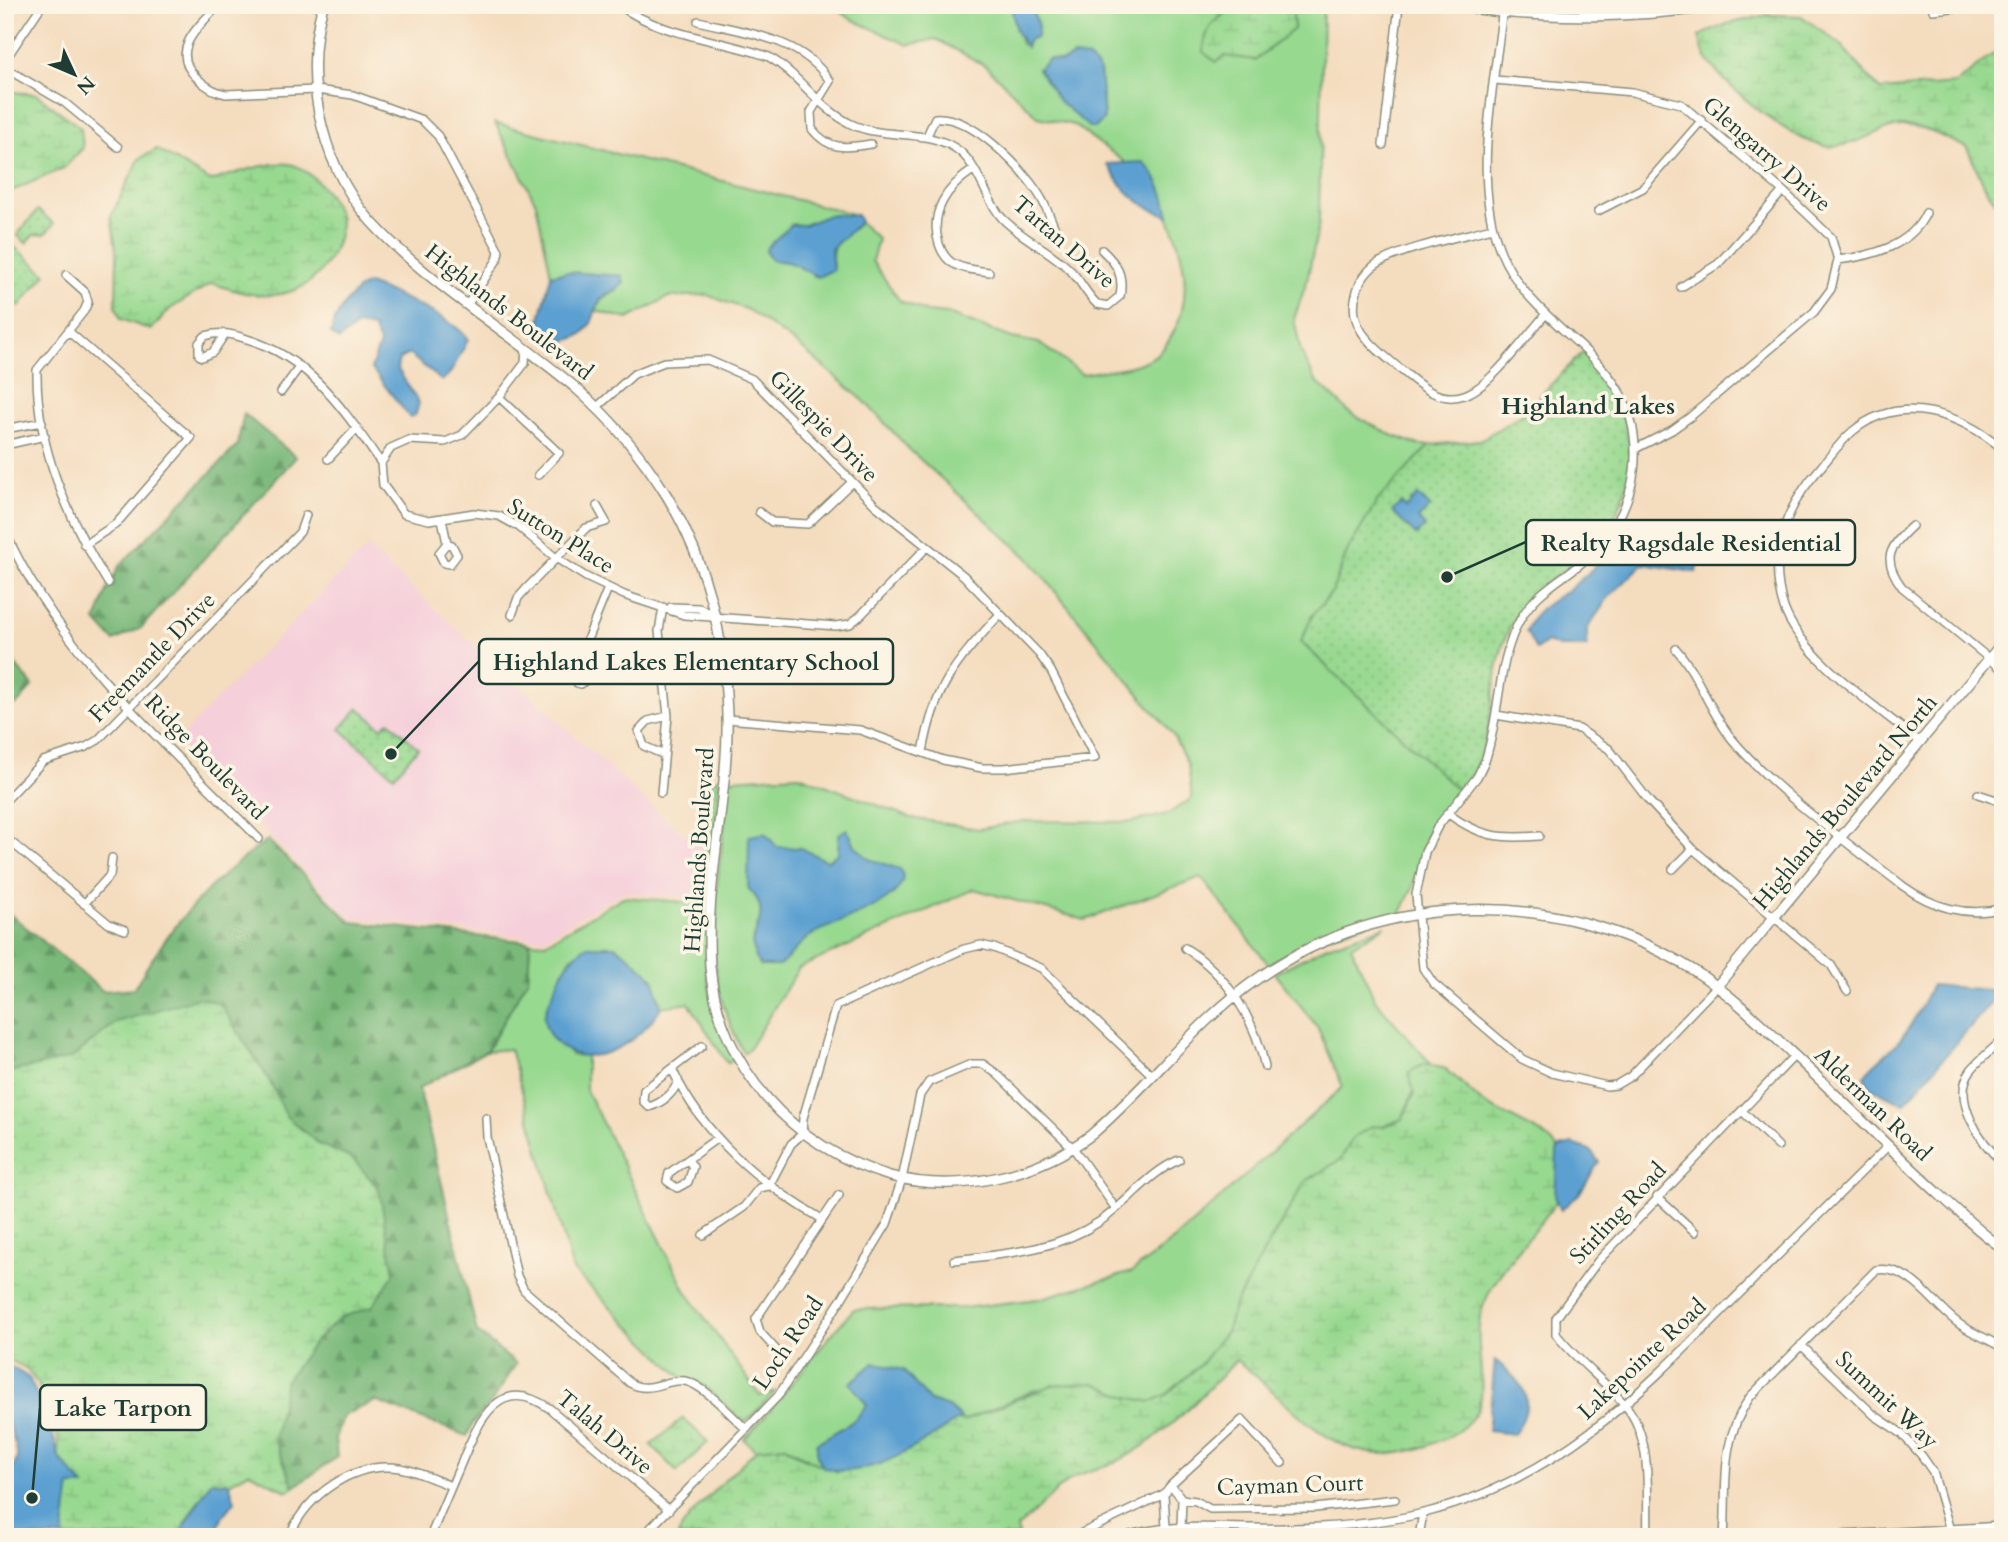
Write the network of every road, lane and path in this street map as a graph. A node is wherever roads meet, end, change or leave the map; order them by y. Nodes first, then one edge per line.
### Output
1 (42, 5) edge
2 (219, 5) edge
3 (323, 5) edge
4 (1399, 5) edge
5 (1454, 5) edge
6 (1729, 5) edge
7 (1980, 5) edge
8 (622, 6) edge
9 (1657, 10) edge
10 (1933, 10) dead end
11 (1502, 15) junction
12 (698, 21) dead end
13 (5, 60) edge
14 (5, 68) edge
15 (1495, 80) junction
16 (316, 90) junction
17 (819, 102) junction
18 (1702, 120) junction
19 (927, 136) junction
20 (871, 144) dead end
21 (1383, 145) dead end
22 (118, 147) dead end
23 (972, 170) junction
24 (1783, 191) junction
25 (1598, 211) dead end
26 (1926, 212) dead end
27 (1492, 228) junction
28 (1059, 238) dead end
29 (1102, 250) dead end
30 (1838, 260) junction
31 (989, 272) dead end
32 (66, 275) dead end
33 (1681, 287) dead end
34 (468, 304) junction
35 (1546, 314) junction
36 (68, 331) junction
37 (225, 334) dead end
38 (526, 349) junction
39 (300, 366) junction
40 (281, 392) dead end
41 (499, 397) junction
42 (597, 407) junction
43 (42, 422) junction
44 (357, 428) junction
45 (5, 429) edge
46 (45, 436) junction
47 (5, 444) edge
48 (1635, 449) junction
49 (2003, 449) edge
50 (328, 459) dead end
51 (381, 463) junction
52 (538, 475) dead end
53 (852, 482) junction
54 (597, 506) dead end
55 (759, 512) dead end
56 (306, 515) dead end
57 (442, 519) junction
58 (1912, 526) dead end
59 (5, 531) edge
60 (447, 544) dead end
61 (84, 545) junction
62 (927, 547) junction
63 (556, 558) junction
64 (108, 583) dead end
65 (608, 588) junction
66 (663, 607) junction
67 (1000, 614) junction
68 (512, 615) dead end
69 (717, 617) junction
70 (2003, 642) edge
71 (585, 646) junction
72 (1676, 649) dead end
73 (1989, 659) junction
74 (2003, 670) edge
75 (131, 708) junction
76 (1496, 715) junction
77 (667, 716) junction
78 (727, 719) junction
79 (1919, 741) junction
80 (923, 752) junction
81 (664, 755) junction
82 (661, 793) dead end
83 (1978, 794) dead end
84 (5, 800) edge
85 (2003, 805) edge
86 (1447, 813) junction
87 (1539, 836) dead end
88 (5, 837) edge
89 (1841, 837) junction
90 (260, 839) dead end
91 (1693, 849) junction
92 (112, 858) dead end
93 (1673, 869) dead end
94 (84, 904) junction
95 (2003, 908) edge
96 (1419, 914) junction
97 (1775, 916) junction
98 (125, 930) dead end
99 (1185, 948) dead end
100 (1717, 986) junction
101 (1847, 991) dead end
102 (1235, 995) junction
103 (2003, 1039) edge
104 (702, 1045) dead end
105 (1795, 1055) junction
106 (1265, 1067) dead end
107 (672, 1069) junction
108 (1153, 1076) junction
109 (678, 1080) junction
110 (1742, 1111) junction
111 (486, 1118) dead end
112 (802, 1134) junction
113 (716, 1139) junction
114 (1778, 1146) dead end
115 (1887, 1147) junction
116 (1074, 1149) junction
117 (1179, 1160) dead end
118 (689, 1161) dead end
119 (2003, 1163) edge
120 (902, 1179) junction
121 (769, 1186) junction
122 (839, 1195) dead end
123 (1657, 1197) junction
124 (1116, 1209) junction
125 (822, 1219) junction
126 (1695, 1232) dead end
127 (703, 1235) dead end
128 (2003, 1248) edge
129 (954, 1260) dead end
130 (1801, 1345) junction
131 (2003, 1348) edge
132 (779, 1353) dead end
133 (1626, 1406) junction
134 (746, 1429) junction
135 (1282, 1463) dead end
136 (1171, 1485) junction
137 (451, 1486) junction
138 (1164, 1494) junction
139 (1182, 1499) junction
140 (1395, 1499) dead end
141 (668, 1510) junction
142 (1423, 1513) junction
143 (2003, 1526) edge
144 (1181, 1527) junction
145 (1949, 1527) junction
146 (1166, 1528) junction
147 (1082, 1533) dead end
148 (1257, 1533) edge
149 (289, 1537) edge
150 (430, 1537) edge
151 (642, 1537) edge
152 (1124, 1537) edge
153 (1419, 1537) edge
154 (1648, 1537) edge
155 (1724, 1537) edge
156 (1804, 1537) edge

1 - 13 street
2 - 16 street
3 - 16 street, Highlands Boulevard
4 - 21 street
5 - 11 street
6 - 9 street
7 - 10 street
8 - 17 street, Tartan Drive
9 - 11 street
11 - 15 street
12 - 17 street
14 - 22 street
15 - 18 street, Glengarry Drive
15 - 27 street
16 - 34 street, Highlands Boulevard
16 - 34 street
17 - 19 street, Tartan Drive
17 - 20 street
18 - 24 street, Glengarry Drive
18 - 25 street
19 - 23 street, Tartan Drive
19 - 28 street
23 - 29 street, Tartan Drive
23 - 31 street
24 - 30 street, Glengarry Drive
24 - 33 street
26 - 30 street
27 - 35 street
27 - 35 street
30 - 48 street
32 - 36 street
34 - 38 street, Highlands Boulevard
35 - 48 street
36 - 43 street
36 - 61 street
37 - 39 street, Sutton Place
38 - 41 street
38 - 42 street, Highlands Boulevard
39 - 40 street
39 - 44 street, Sutton Place
41 - 51 street
41 - 52 street
42 - 53 street, Gillespie Drive
42 - 69 street, Highlands Boulevard
43 - 45 street
43 - 46 street
44 - 50 street
44 - 51 street, Sutton Place
46 - 47 street
46 - 61 street
48 - 76 street
49 - 79 street
51 - 57 street, Sutton Place
53 - 55 street
53 - 62 street, Gillespie Drive
54 - 63 street
56 - 75 street, Freemantle Drive
57 - 60 street
57 - 63 street, Sutton Place
58 - 73 street
59 - 75 street, Ridge Boulevard
61 - 64 street
62 - 67 street, Gillespie Drive
62 - 69 street, Sutton Place
63 - 65 street, Sutton Place
63 - 68 street
65 - 66 street, Sutton Place
65 - 71 street
66 - 69 street, Sutton Place
66 - 77 street
67 - 80 street
67 - 80 street, Gillespie Drive
69 - 78 street, Highlands Boulevard
70 - 73 street, Highlands Boulevard North
71 - 71 street
72 - 89 street
73 - 74 street
73 - 79 street, Highlands Boulevard North
75 - 84 street, Freemantle Drive
75 - 90 street, Ridge Boulevard
76 - 86 street
76 - 91 street
77 - 81 street
77 - 81 street
78 - 80 street
78 - 112 street, Highlands Boulevard
79 - 89 street, Highlands Boulevard North
81 - 82 street
83 - 85 street
86 - 87 street
86 - 96 street
88 - 94 street
89 - 95 street
89 - 97 street, Highlands Boulevard North
91 - 93 street
91 - 97 street
92 - 94 street
94 - 98 street
96 - 100 street, Highlands Boulevard
96 - 100 street
96 - 102 street, Highlands Boulevard
97 - 100 street, Highlands Boulevard North
97 - 101 street
99 - 102 street
100 - 105 street, Alderman Road
102 - 106 street
102 - 108 street, Highlands Boulevard
103 - 119 street
104 - 107 street
105 - 110 street, Stirling Road
105 - 115 street, Alderman Road
107 - 109 street
107 - 109 street
108 - 112 street
108 - 116 street, Highlands Boulevard
109 - 113 street
110 - 114 street
110 - 123 street, Stirling Road
111 - 134 street
112 - 120 street, Highlands Boulevard
112 - 121 street
113 - 118 street
113 - 121 street
115 - 128 street, Alderman Road
115 - 133 street, Lakepointe Road
116 - 120 street, Highlands Boulevard
116 - 120 street, Loch Road
116 - 124 street, Loch Road
117 - 124 street
120 - 134 street, Loch Road
121 - 125 street
121 - 127 street
122 - 125 street
123 - 126 street
123 - 133 street, Stirling Road
124 - 129 street
125 - 132 street
130 - 131 street
130 - 145 street, Summit Way
130 - 155 street
133 - 142 street, Lakepointe Road
133 - 154 street, Stirling Road
134 - 141 street, Loch Road
135 - 136 street
136 - 138 street
136 - 139 street
137 - 141 street, Talah Drive
137 - 149 street
137 - 150 street, Talah Drive
138 - 146 street
138 - 147 street
139 - 140 street, Cayman Court
139 - 144 street
141 - 151 street, Loch Road
142 - 148 street, Lakepointe Road
142 - 153 street
143 - 145 street
144 - 146 street, Lakepointe Road
144 - 148 street, Lakepointe Road
145 - 156 street
146 - 152 street, Lakepointe Road

